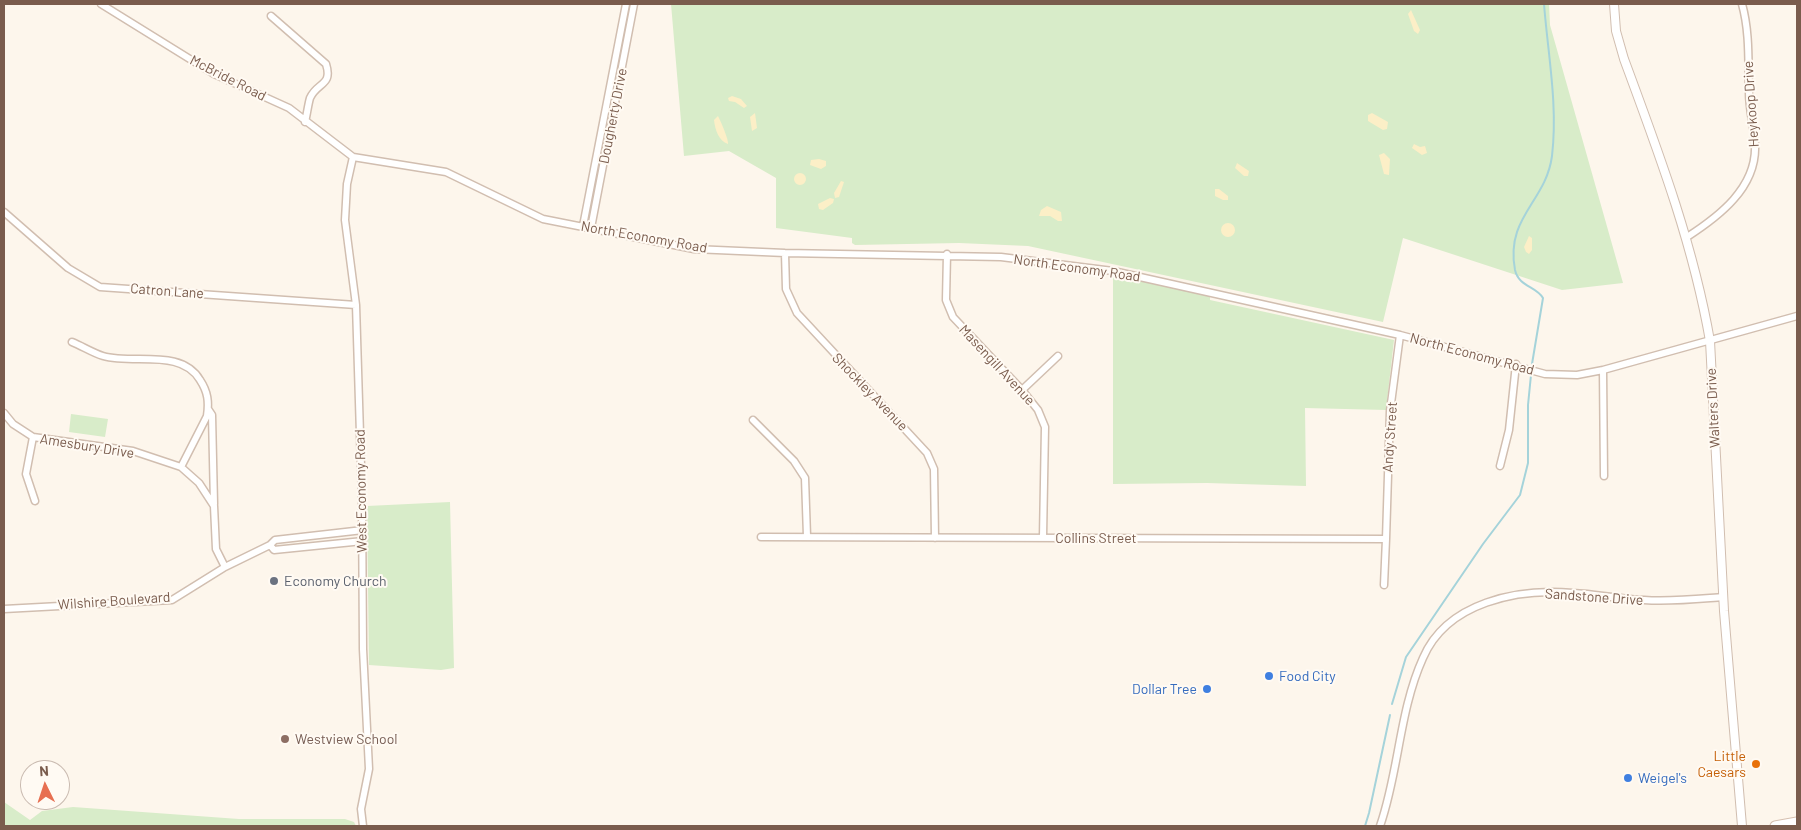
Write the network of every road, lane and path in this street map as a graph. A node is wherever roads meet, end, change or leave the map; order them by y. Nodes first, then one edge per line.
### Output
1 (101, 4) edge
2 (626, 4) edge
3 (634, 4) edge
4 (1614, 4) edge
5 (1742, 4) edge
6 (271, 16) dead end
7 (305, 122) junction
8 (602, 126) junction
9 (610, 128) junction
10 (353, 157) junction
11 (4, 212) edge
12 (583, 226) junction
13 (591, 228) junction
14 (1687, 237) junction
15 (785, 253) junction
16 (947, 254) junction
17 (356, 305) junction
18 (1797, 316) edge
19 (1400, 335) junction
20 (1710, 341) junction
21 (72, 342) dead end
22 (1058, 356) dead end
23 (1516, 364) junction
24 (1603, 370) junction
25 (1022, 390) junction
26 (208, 409) junction
27 (4, 414) edge
28 (753, 420) dead end
29 (33, 437) junction
30 (1500, 466) dead end
31 (181, 467) junction
32 (1604, 476) dead end
33 (35, 501) dead end
34 (214, 506) junction
35 (363, 530) junction
36 (807, 536) junction
37 (761, 537) dead end
38 (1044, 537) junction
39 (935, 538) junction
40 (1386, 539) junction
41 (363, 541) junction
42 (270, 545) junction
43 (225, 567) junction
44 (1384, 585) dead end
45 (1723, 597) junction
46 (4, 609) edge
47 (1797, 822) edge
48 (363, 826) edge
49 (1380, 826) edge
50 (1742, 826) edge
51 (1775, 826) edge

1 - 7 street, McBride Road
2 - 8 street, Dougherty Drive
3 - 9 street, Dougherty Drive
4 - 14 street, Walters Drive
5 - 14 street, Heykoop Drive
6 - 7 street
7 - 10 street, McBride Road
8 - 9 street
8 - 12 street, Dougherty Drive
9 - 13 street, Dougherty Drive
10 - 12 street, North Economy Road
10 - 17 street, West Economy Road
11 - 17 street, Catron Lane
12 - 13 street, North Economy Road
13 - 15 street, North Economy Road
14 - 20 street, Walters Drive
15 - 16 street, North Economy Road
15 - 39 street, Shockley Avenue
16 - 19 street, North Economy Road
16 - 25 street, Masengill Avenue
17 - 35 street, West Economy Road
18 - 20 street, North Economy Road
19 - 23 street, North Economy Road
19 - 40 street, Andy Street
20 - 24 street, North Economy Road
20 - 45 street, Walters Drive
21 - 26 street
22 - 25 street
23 - 24 street, North Economy Road
23 - 30 street
24 - 32 street
25 - 38 street, Masengill Avenue
26 - 31 street
26 - 34 street
27 - 29 street, Amesbury Drive
28 - 36 street
29 - 31 street, Amesbury Drive
29 - 33 street
31 - 34 street, Amesbury Drive
34 - 43 street
35 - 41 street, West Economy Road
35 - 42 street, Wilshire Boulevard
36 - 37 street, Collins Street
36 - 39 street, Collins Street
38 - 39 street, Collins Street
38 - 40 street, Collins Street
40 - 44 street
41 - 42 street
41 - 48 street, West Economy Road
42 - 43 street, Wilshire Boulevard
43 - 46 street, Wilshire Boulevard
45 - 49 street, Sandstone Drive
45 - 50 street, Walters Drive
47 - 51 main road

